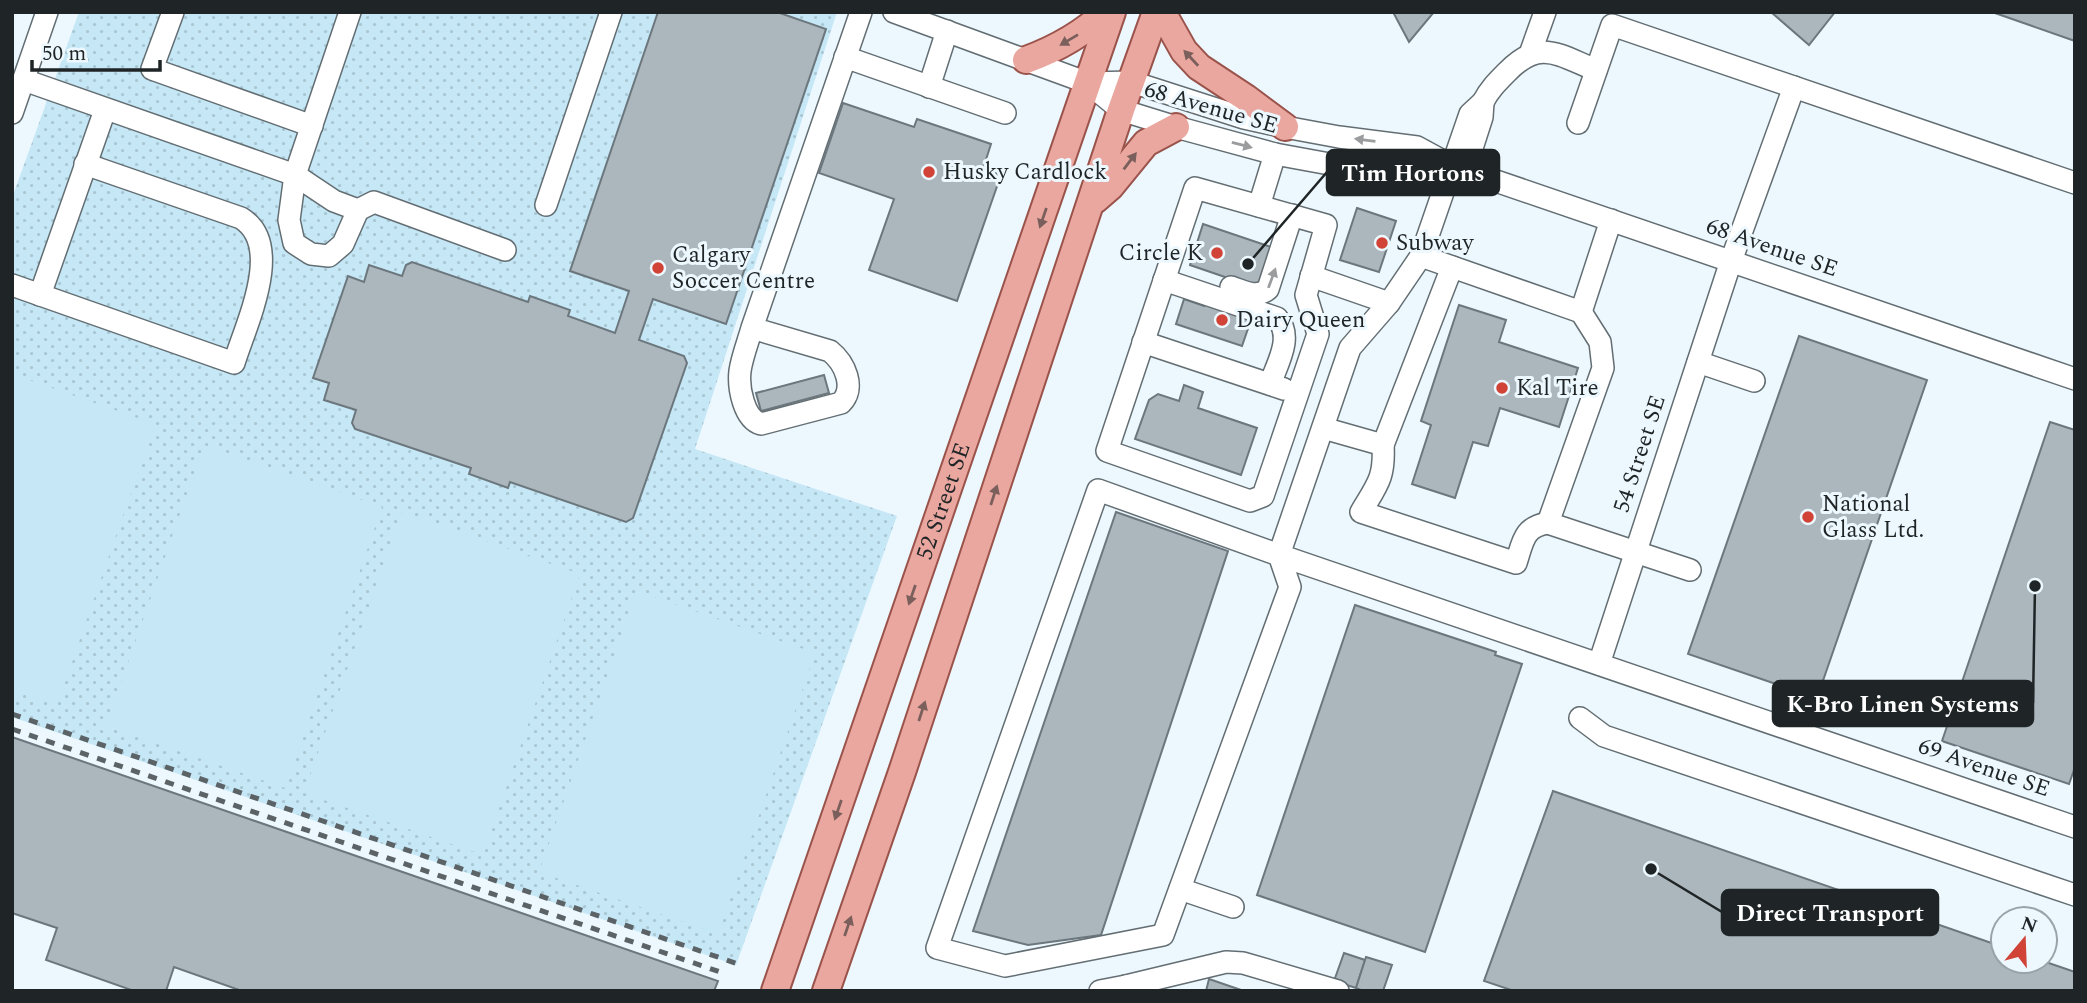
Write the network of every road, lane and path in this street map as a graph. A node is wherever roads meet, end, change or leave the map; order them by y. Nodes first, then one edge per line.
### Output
1 (47, 12) edge
2 (173, 12) edge
3 (350, 12) edge
4 (611, 12) edge
5 (861, 12) edge
6 (894, 12) edge
7 (1106, 12) edge
8 (1112, 12) edge
9 (1156, 12) edge
10 (1162, 12) edge
11 (1545, 12) edge
12 (947, 32) junction
13 (1531, 54) junction
14 (845, 57) junction
15 (1026, 60) junction
16 (1595, 75) junction
17 (24, 80) junction
18 (1132, 82) junction
19 (1088, 83) junction
20 (929, 87) junction
21 (1794, 88) junction
22 (104, 110) junction
23 (1121, 110) junction
24 (12, 113) edge
25 (1005, 113) dead end
26 (1578, 123) dead end
27 (312, 126) junction
28 (1176, 127) junction
29 (1285, 127) junction
30 (1275, 154) junction
31 (85, 163) junction
32 (1458, 168) junction
33 (295, 175) junction
34 (2075, 183) edge
35 (1091, 203) junction
36 (546, 205) dead end
37 (1259, 206) junction
38 (358, 210) junction
39 (1292, 215) junction
40 (1611, 220) junction
41 (505, 250) dead end
42 (1421, 256) junction
43 (1731, 261) junction
44 (1452, 267) junction
45 (1167, 273) junction
46 (1311, 276) junction
47 (12, 285) edge
48 (40, 295) junction
49 (1389, 303) junction
50 (1581, 312) junction
51 (752, 328) junction
52 (1318, 334) junction
53 (1143, 342) junction
54 (1350, 348) junction
55 (1698, 362) junction
56 (2075, 379) edge
57 (1754, 382) dead end
58 (1270, 384) junction
59 (1298, 394) junction
60 (1323, 428) junction
61 (1383, 445) junction
62 (1548, 523) junction
63 (1636, 551) junction
64 (1279, 555) junction
65 (1690, 570) dead end
66 (1599, 664) junction
67 (1580, 718) dead end
68 (2075, 827) edge
69 (1180, 889) junction
70 (2075, 895) edge
71 (1233, 907) dead end
72 (1126, 988) edge
73 (775, 991) edge
74 (826, 991) edge
75 (1100, 991) edge
76 (1338, 991) edge

1 - 17 street
2 - 27 street
3 - 27 street
4 - 36 street
5 - 14 street
6 - 12 street, 68 Avenue SE
7 -> 15 main road
8 - 19 main road, 52 Street SE
9 - 18 main road, 52 Street SE
29 -> 10 main road
11 - 13 street
12 - 15 street, 68 Avenue SE
12 - 20 street
13 - 16 street
13 - 32 street
14 - 20 street
14 - 51 street
15 - 19 street, 68 Avenue SE
16 - 21 street
16 - 26 street
17 - 22 street
17 - 24 street
18 - 19 street, 68 Avenue SE
18 - 23 main road, 52 Street SE
18 - 29 street, 68 Avenue SE
19 - 23 street, 68 Avenue SE
19 -> 73 main road, 52 Street SE
20 - 25 street
21 - 34 street
21 - 43 street, 54 Street SE
22 - 31 street
22 - 33 street
23 - 28 street, 68 Avenue SE
23 - 35 main road, 52 Street SE
27 - 33 street
28 -> 30 street, 68 Avenue SE
35 -> 28 main road
32 -> 29 street, 68 Avenue SE
30 - 32 street, 68 Avenue SE
30 - 37 street
31 - 48 street
31 - 48 street
32 - 40 street, 68 Avenue SE
32 - 42 street
33 - 38 street
33 - 38 street
74 -> 35 main road, 52 Street SE
37 - 39 street
37 - 45 street
38 - 41 street
45 -> 39 street
39 - 46 street
40 - 43 street, 68 Avenue SE
40 - 50 street
42 - 44 street
42 - 49 street
43 - 55 street, 54 Street SE
43 - 56 street, 68 Avenue SE
44 - 50 street
44 - 61 street
45 - 53 street
45 - 58 street
46 - 49 street
46 - 52 street
47 - 48 street
49 - 54 street
50 - 62 street
51 - 51 street
52 - 54 street
52 - 59 street
53 - 58 street
53 - 59 street
54 - 60 street
55 - 57 street
55 - 63 street, 54 Street SE
58 - 59 street
60 - 61 street
60 - 64 street
61 - 62 street
62 - 63 street
63 - 65 street
63 - 66 street, 54 Street SE
64 - 66 street, 69 Avenue SE
64 - 69 street
64 - 69 street, 69 Avenue SE
66 - 68 street, 69 Avenue SE
67 - 70 street
69 - 71 street
72 - 75 street
72 - 76 street

